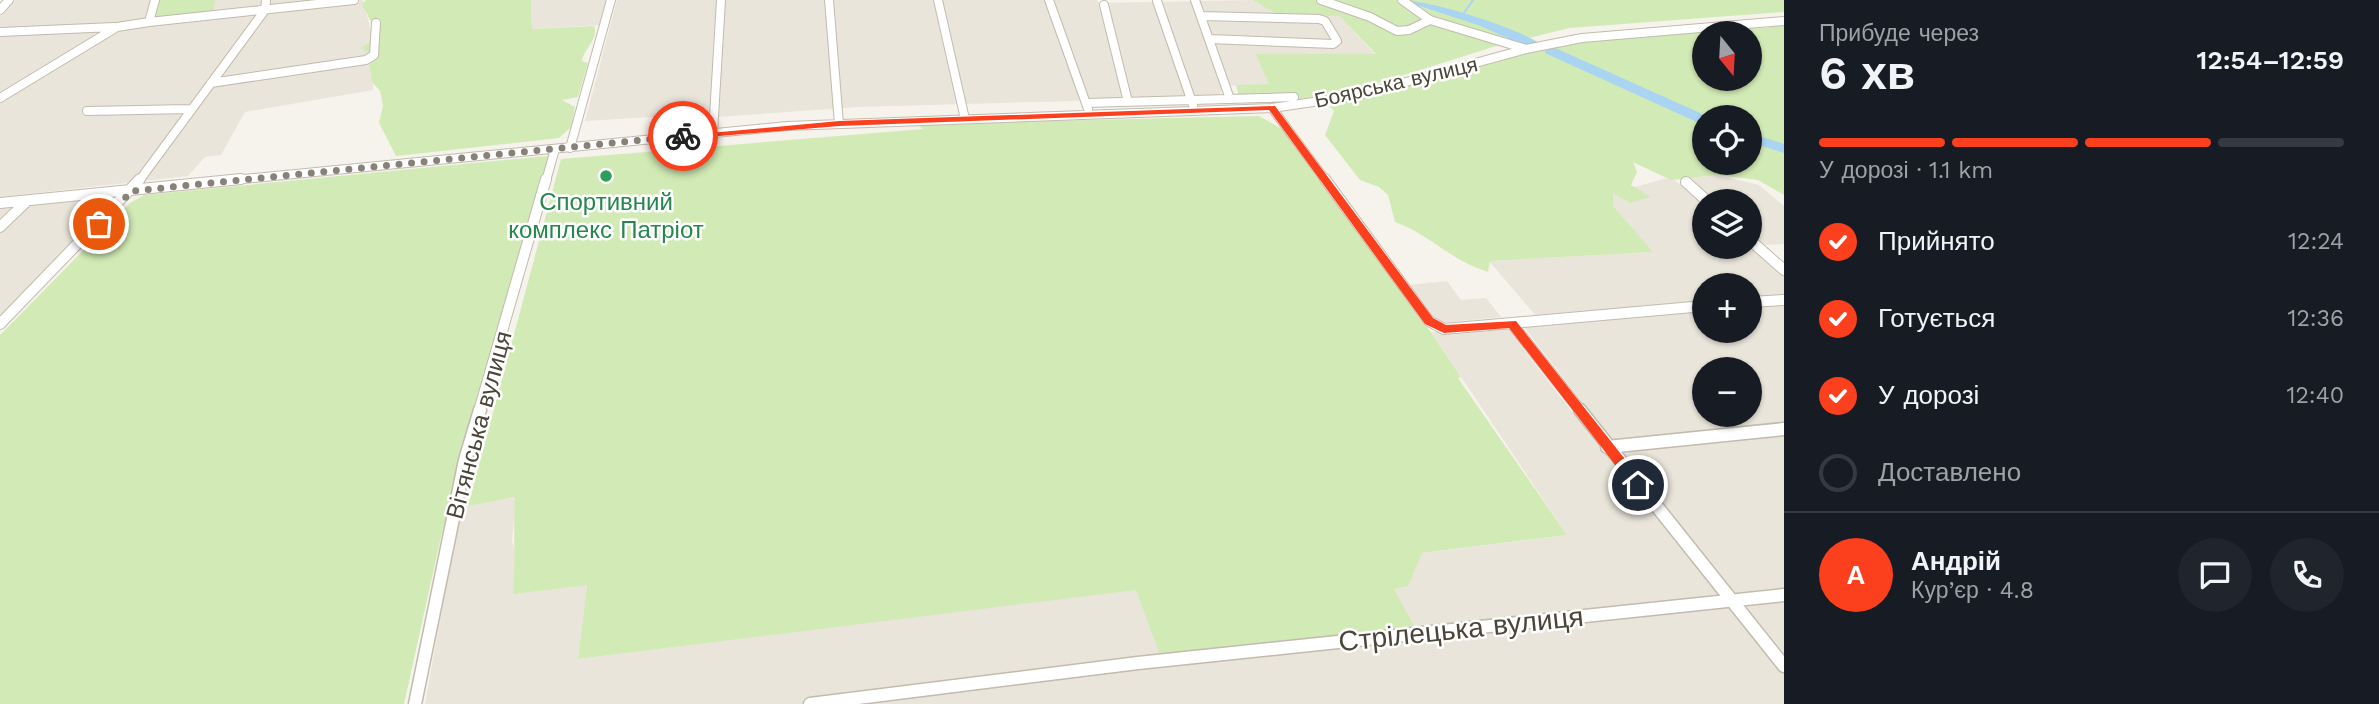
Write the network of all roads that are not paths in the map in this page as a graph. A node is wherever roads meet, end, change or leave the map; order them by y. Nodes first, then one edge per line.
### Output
1 (9, 0) edge
2 (155, 0) edge
3 (266, 0) edge
4 (354, 0) edge
5 (611, 0) edge
6 (721, 0) edge
7 (829, 0) edge
8 (938, 0) edge
9 (1049, 0) edge
10 (1195, 0) edge
11 (1321, 0) edge
12 (1402, 0) edge
13 (1157, 1) edge
14 (340, 2) edge
15 (1104, 5) dead end
16 (0, 10) edge
17 (265, 10) junction
18 (1201, 16) junction
19 (1430, 20) junction
20 (1784, 21) edge
21 (149, 22) junction
22 (376, 23) dead end
23 (117, 27) junction
24 (0, 32) edge
25 (1210, 39) junction
26 (1526, 49) junction
27 (211, 83) junction
28 (1294, 97) dead end
29 (0, 98) edge
30 (1230, 99) junction
31 (1191, 100) junction
32 (1128, 102) junction
33 (1086, 103) junction
34 (1272, 108) junction
35 (191, 109) junction
36 (1195, 110) junction
37 (87, 111) dead end
38 (1090, 115) junction
39 (965, 119) junction
40 (839, 124) junction
41 (713, 133) junction
42 (570, 148) junction
43 (555, 149) junction
44 (1685, 182) dead end
45 (1693, 189) edge
46 (132, 191) junction
47 (27, 201) junction
48 (0, 203) edge
49 (0, 227) edge
50 (1762, 251) edge
51 (1784, 270) edge
52 (1784, 300) edge
53 (1762, 301) edge
54 (1692, 307) edge
55 (0, 324) edge
56 (1512, 324) junction
57 (1784, 429) edge
58 (1607, 447) junction
59 (1784, 595) edge
60 (1732, 601) junction
61 (1784, 666) edge
62 (415, 704) edge
63 (810, 704) edge

1 - 16 street
2 - 21 street
3 - 17 street
4 - 14 street
5 - 42 street
6 - 41 street
7 - 40 street
8 - 39 street
9 - 33 street
10 - 18 street
11 - 19 street
12 - 19 street
13 - 31 street
14 - 17 street
15 - 32 street
17 - 21 street
17 - 27 street
18 - 25 street
18 - 25 street
19 - 26 street
20 - 26 street, Боярська вулиця
21 - 23 street
22 - 27 street
23 - 24 street
23 - 29 street
25 - 30 street
26 - 34 street, Боярська вулиця
27 - 35 street
28 - 30 street
30 - 31 street
31 - 32 street
31 - 36 street
32 - 33 street
33 - 38 street
34 - 36 street, Боярська вулиця
34 - 56 street
35 - 37 street
35 - 46 street
36 - 38 street, Боярська вулиця
38 - 39 street, Боярська вулиця
39 - 40 street, Боярська вулиця
40 - 41 street, Боярська вулиця
41 - 42 street, Боярська вулиця
42 - 43 street, Боярська вулиця
43 - 46 street, Боярська вулиця
43 - 62 street, Вітянська вулиця
44 - 45 street
46 - 47 street, Боярська вулиця
46 - 55 street
47 - 48 street, Боярська вулиця
47 - 49 street
50 - 51 street
52 - 53 street
54 - 56 street
56 - 58 street
57 - 58 street
58 - 60 street
59 - 60 street, Стрілецька вулиця
60 - 61 street
60 - 63 street, Стрілецька вулиця

